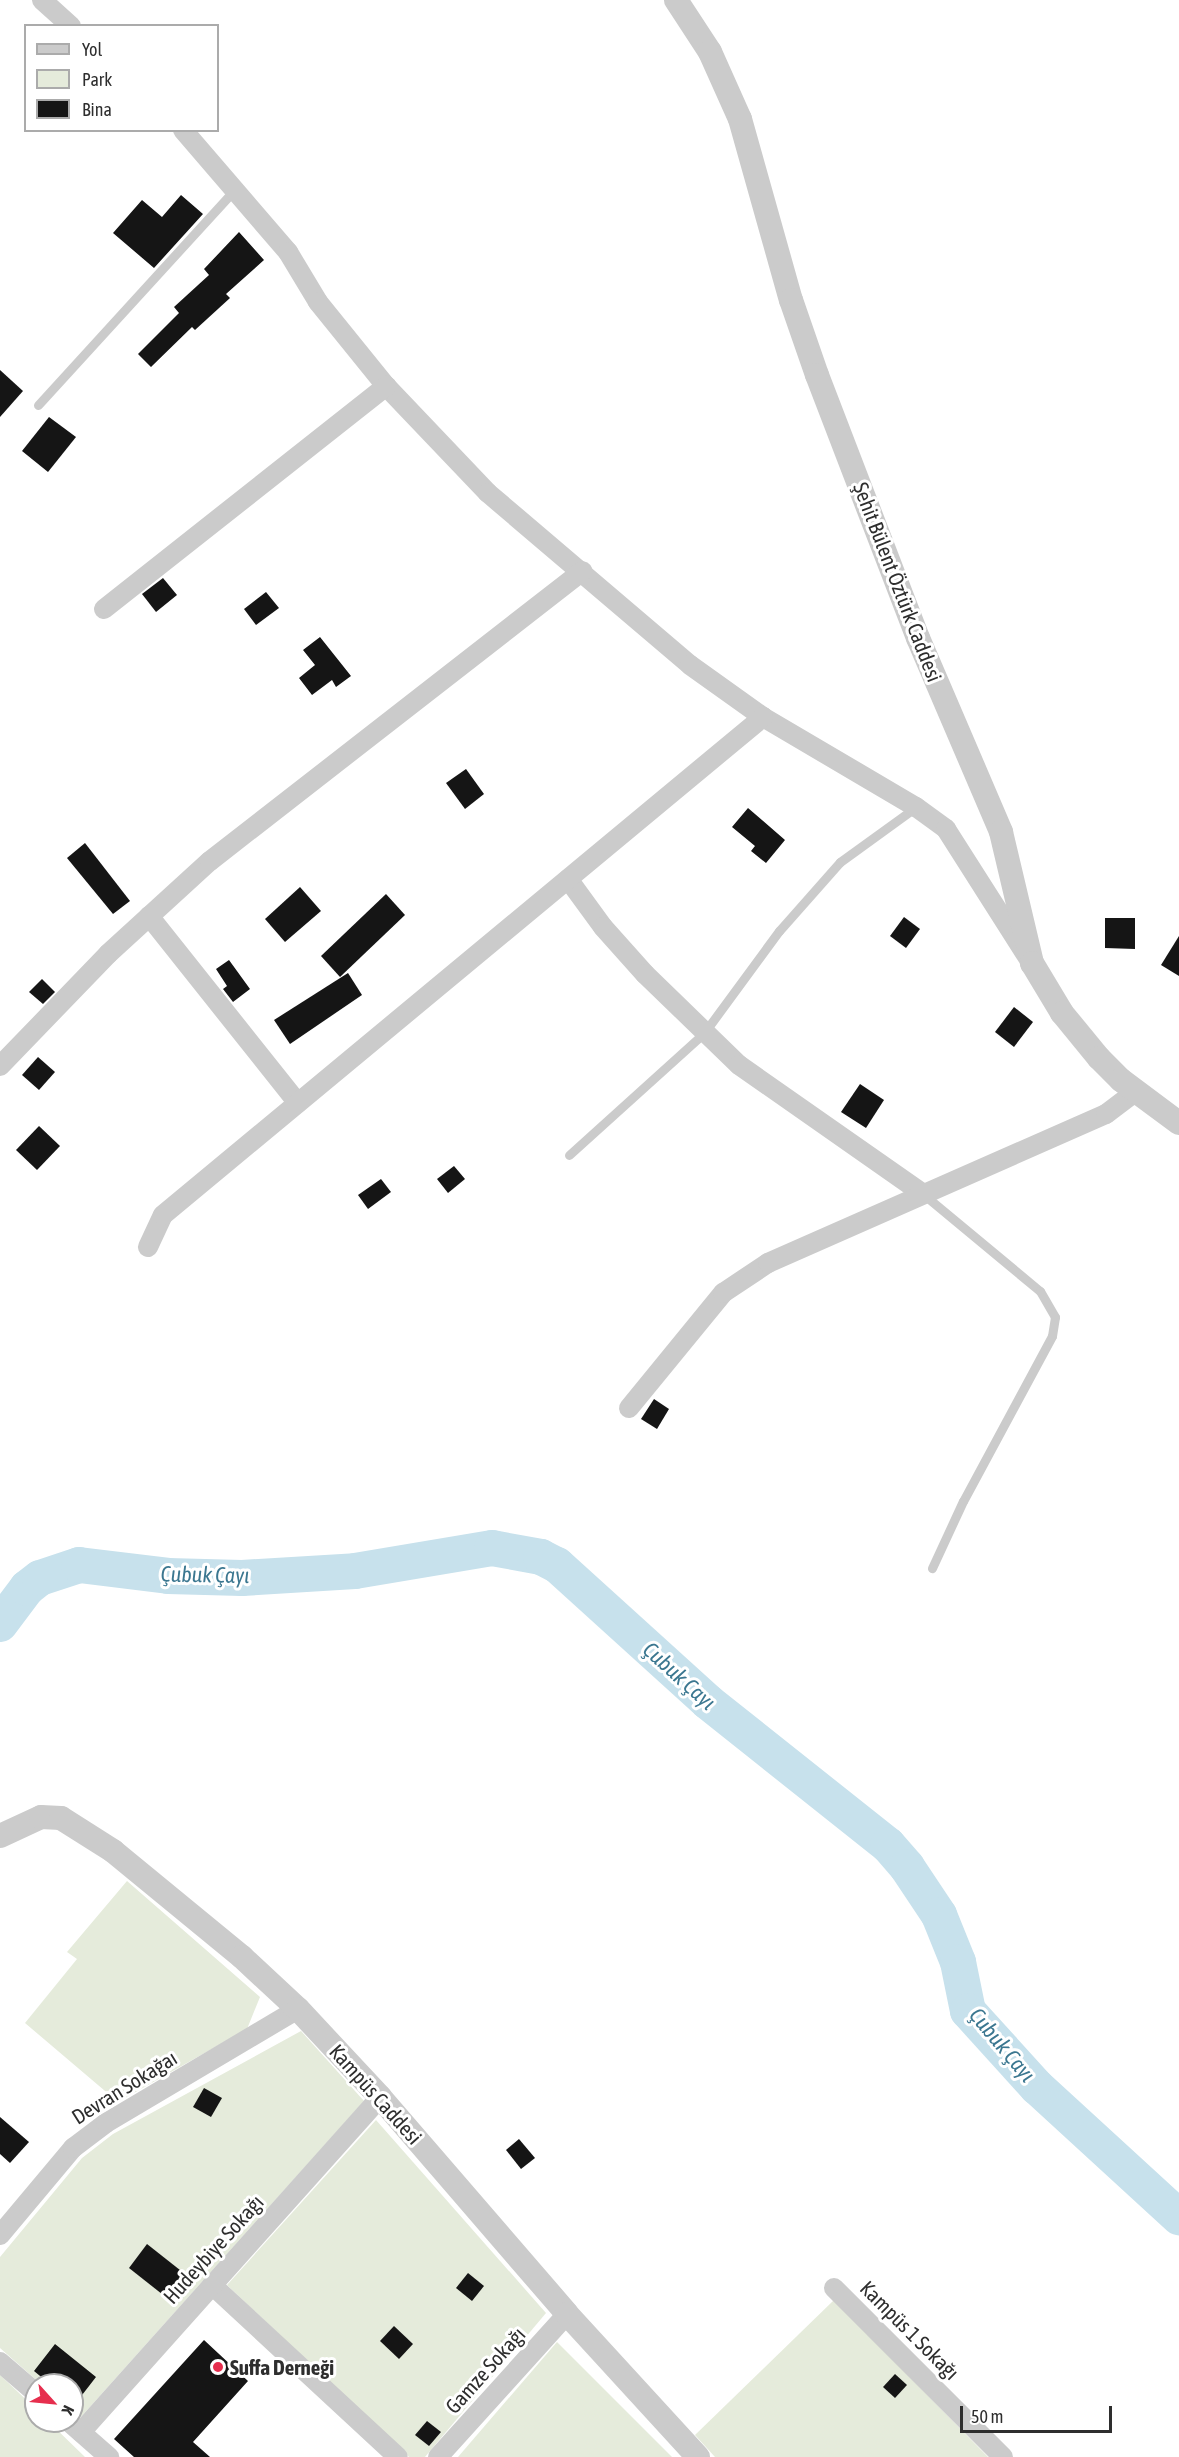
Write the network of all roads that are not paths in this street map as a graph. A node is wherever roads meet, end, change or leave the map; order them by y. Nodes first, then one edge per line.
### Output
1 (42, 0) edge
2 (676, 0) edge
3 (69, 24) edge
4 (185, 132) edge
5 (234, 190) junction
6 (386, 386) junction
7 (38, 405) dead end
8 (582, 571) junction
9 (104, 609) dead end
10 (763, 717) junction
11 (916, 807) junction
12 (568, 879) junction
13 (150, 916) junction
14 (1032, 963) junction
15 (704, 1033) junction
16 (0, 1066) edge
17 (1136, 1092) junction
18 (298, 1103) junction
19 (1179, 1123) edge
20 (569, 1155) dead end
21 (923, 1194) junction
22 (148, 1247) dead end
23 (628, 1408) dead end
24 (932, 1568) dead end
25 (0, 1836) edge
26 (298, 2009) junction
27 (380, 2097) junction
28 (0, 2235) edge
29 (212, 2285) junction
30 (834, 2288) dead end
31 (567, 2314) junction
32 (0, 2362) edge
33 (24, 2383) edge
34 (84, 2417) edge
35 (81, 2433) edge
36 (109, 2457) edge
37 (398, 2457) edge
38 (438, 2457) edge
39 (698, 2457) edge
40 (1003, 2457) edge

1 - 3 street
2 - 14 street, Şehit Bülent Öztürk Caddesi
4 - 5 street
5 - 6 street
5 - 7 lane
6 - 8 street
6 - 9 street
8 - 10 street
8 - 13 street
10 - 11 street
10 - 12 street
11 - 14 street
11 - 15 lane
12 - 15 street
12 - 18 street
13 - 16 street
13 - 18 street
14 - 17 street, Şehit Bülent Öztürk Caddesi
15 - 20 lane
15 - 21 street
17 - 19 street, Şehit Bülent Öztürk Caddesi
17 - 21 street
18 - 22 street
21 - 23 street
21 - 24 lane
25 - 26 street, Kampüs Caddesi
26 - 27 street, Kampüs Caddesi
26 - 28 street, Devran Sokağaı
27 - 29 street, Hudeybiye Sokağı
27 - 31 street, Kampüs Caddesi
29 - 34 street, Hudeybiye Sokağı
29 - 37 street
30 - 40 street, Kampüs 1 Sokağı
31 - 38 street, Gamze Sokağı
31 - 39 street, Kampüs Caddesi
32 - 33 street
35 - 36 street

